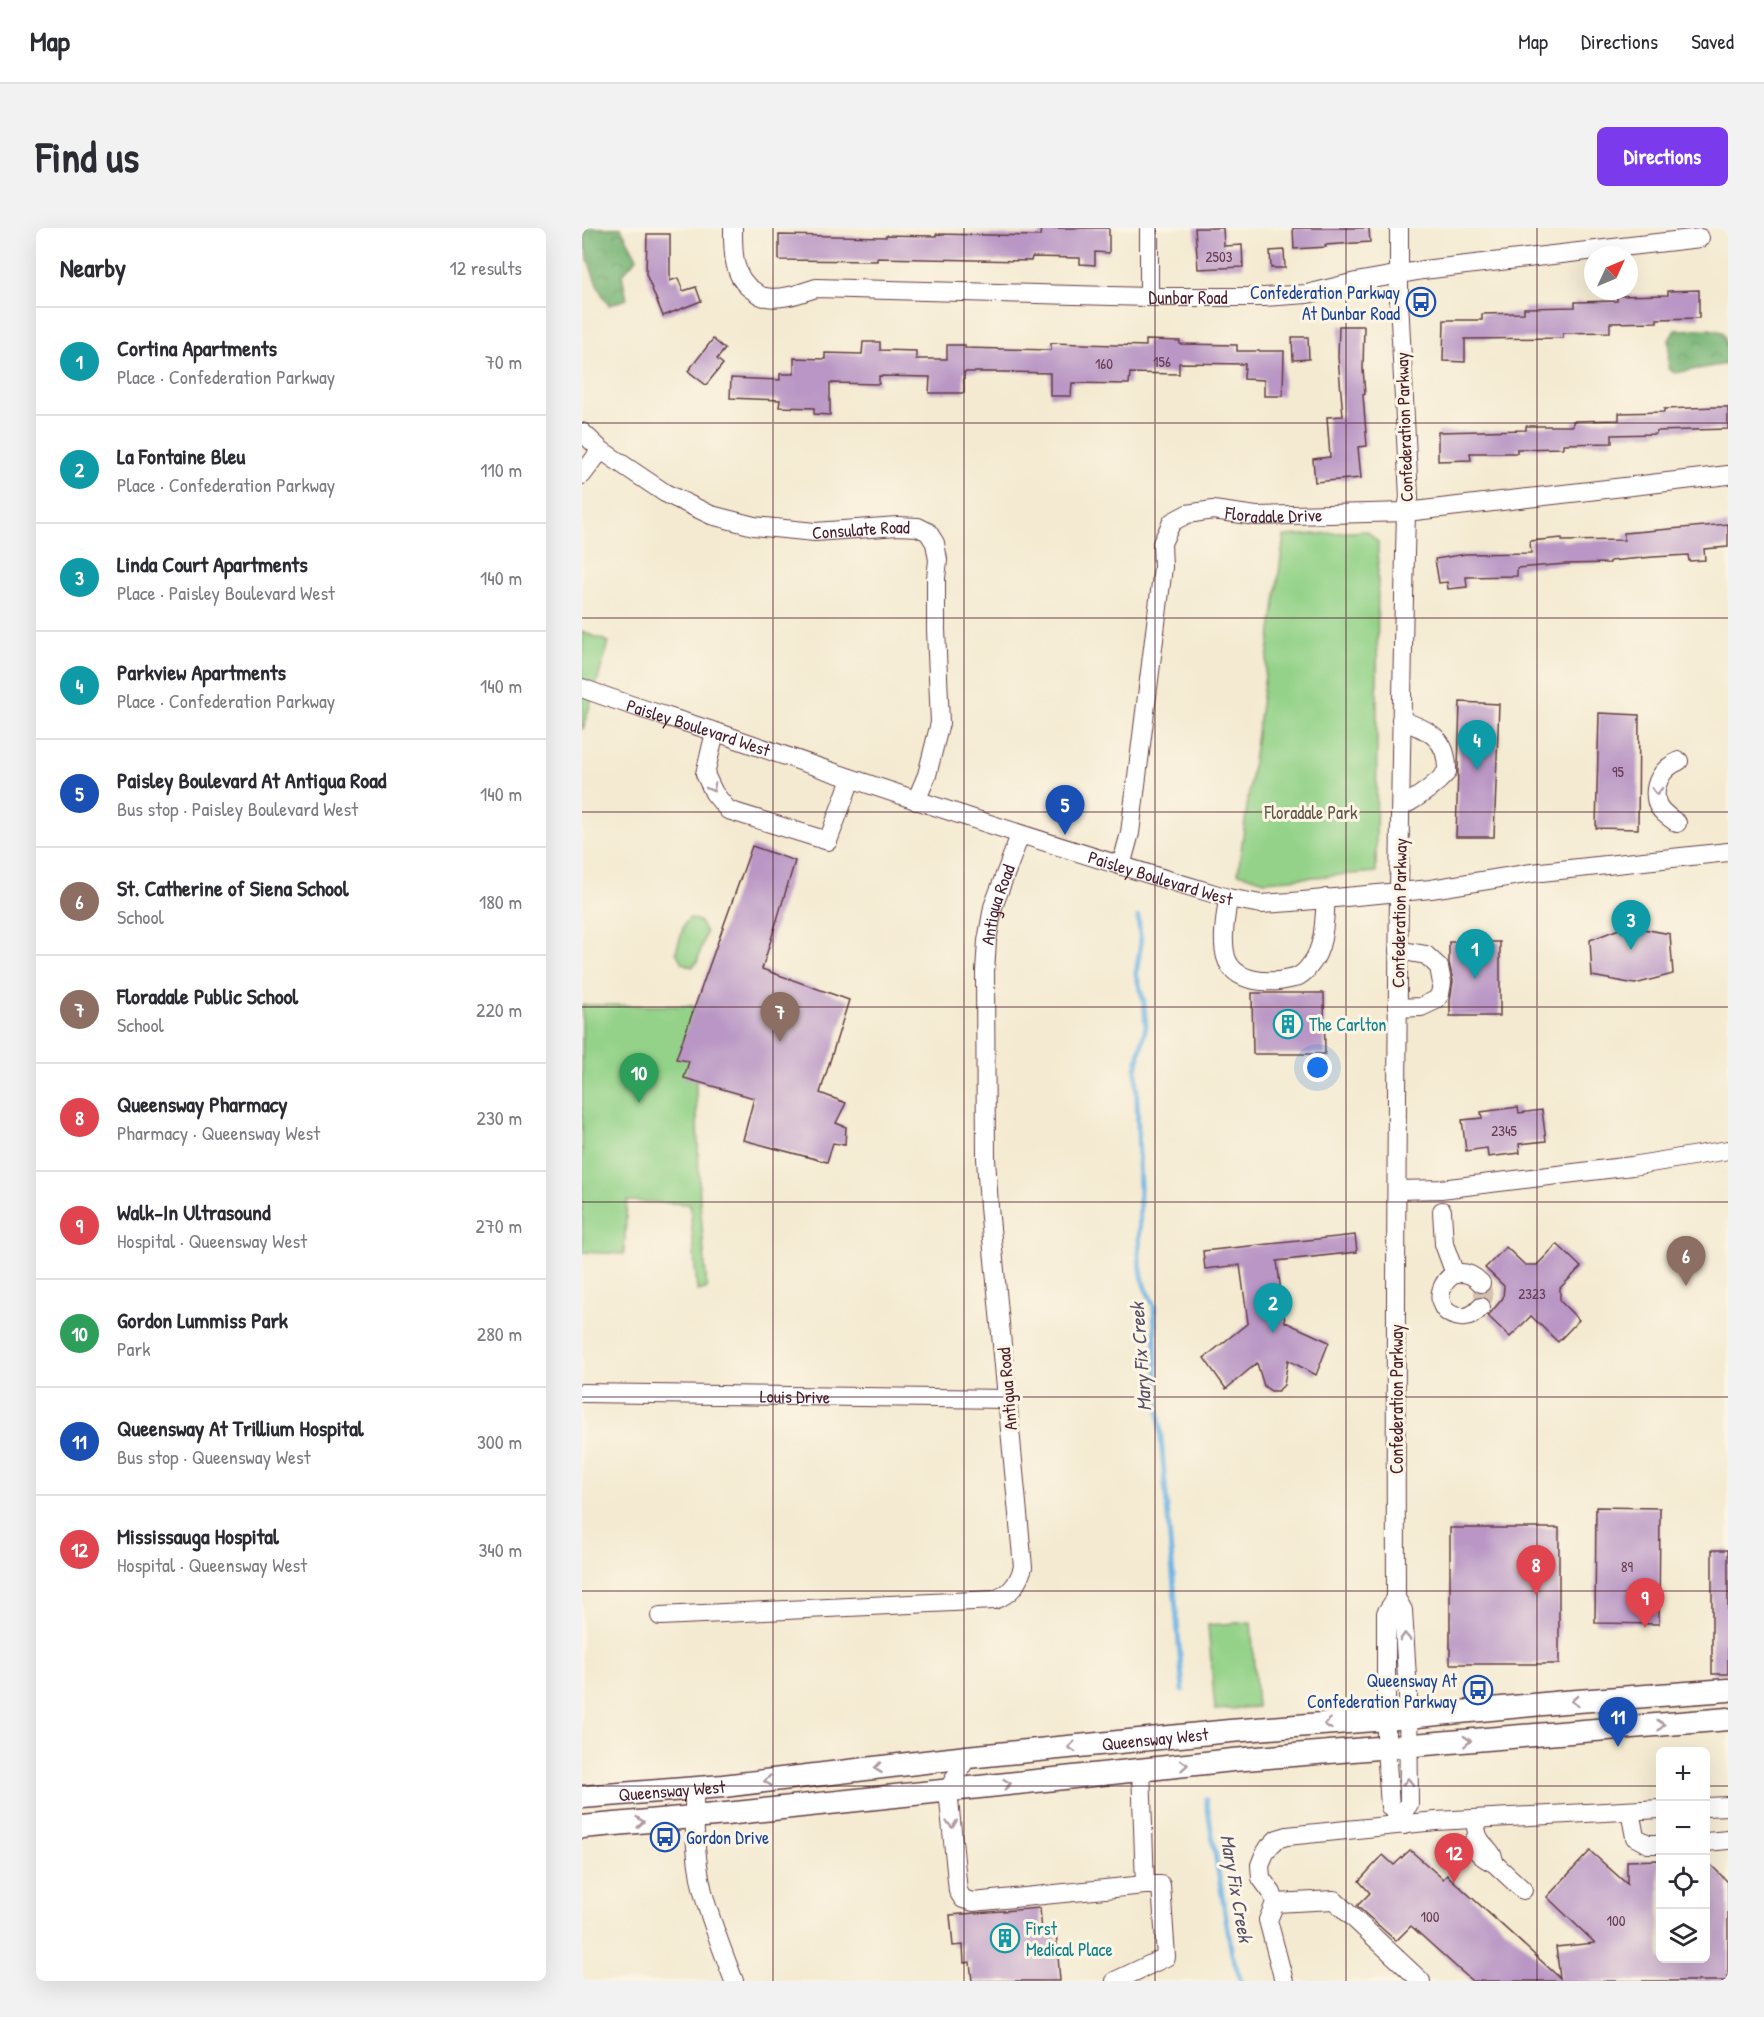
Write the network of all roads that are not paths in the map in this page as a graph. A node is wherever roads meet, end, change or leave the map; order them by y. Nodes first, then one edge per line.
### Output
1 (733, 228) edge
2 (1149, 228) edge
3 (1399, 228) edge
4 (1700, 238) dead end
5 (1399, 274) junction
6 (1149, 297) junction
7 (582, 432) edge
8 (601, 450) junction
9 (582, 475) edge
10 (1728, 475) edge
11 (1406, 512) junction
12 (582, 688) edge
13 (1401, 720) junction
14 (714, 732) junction
15 (1679, 761) dead end
16 (851, 779) junction
17 (916, 801) junction
18 (1401, 807) junction
19 (1677, 823) dead end
20 (1020, 835) junction
21 (1728, 852) edge
22 (1121, 866) junction
23 (1399, 891) junction
24 (1228, 898) junction
25 (1326, 898) junction
26 (1398, 950) junction
27 (1397, 1008) junction
28 (1728, 1150) edge
29 (1397, 1190) junction
30 (1442, 1211) dead end
31 (1455, 1274) junction
32 (1480, 1282) dead end
33 (1481, 1307) dead end
34 (582, 1393) edge
35 (1008, 1399) junction
36 (660, 1616) dead end
37 (1728, 1690) edge
38 (1397, 1718) junction
39 (1728, 1719) edge
40 (1397, 1746) junction
41 (967, 1757) junction
42 (1142, 1769) junction
43 (694, 1788) junction
44 (948, 1790) junction
45 (582, 1797) edge
46 (1728, 1806) edge
47 (1710, 1807) edge
48 (1656, 1809) edge
49 (1630, 1810) junction
50 (694, 1817) junction
51 (1402, 1820) junction
52 (582, 1827) edge
53 (1476, 1828) junction
54 (1728, 1840) edge
55 (1710, 1842) edge
56 (1656, 1844) edge
57 (1145, 1885) junction
58 (1523, 1890) dead end
59 (1275, 1903) junction
60 (734, 1981) edge
61 (1115, 1981) edge
62 (1284, 1981) edge
63 (1421, 1981) edge

1 - 6 street, Dunbar Road
2 - 6 street
3 - 5 street, Confederation Parkway
4 - 5 street, Dunbar Road
5 - 6 street, Dunbar Road
5 - 11 street, Confederation Parkway
7 - 8 street, Consulate Road
8 - 9 street
8 - 17 street, Consulate Road
10 - 11 street, Floradale Drive
11 - 13 street, Confederation Parkway
11 - 22 street, Floradale Drive
12 - 14 street, Paisley Boulevard West
13 - 18 street, Confederation Parkway
13 - 18 street
14 - 16 street, Paisley Boulevard West
14 -> 16 street
15 -> 19 street
16 - 17 street, Paisley Boulevard West
17 - 20 street, Paisley Boulevard West
18 - 23 street, Confederation Parkway
20 - 22 street, Paisley Boulevard West
20 - 35 street, Antigua Road
21 - 23 street, Paisley Boulevard West
22 - 24 street, Paisley Boulevard West
23 - 25 street, Paisley Boulevard West
23 - 26 street, Confederation Parkway
24 - 25 street, Paisley Boulevard West
24 - 25 street
26 - 27 street, Confederation Parkway
26 - 27 street
27 - 29 street, Confederation Parkway
28 - 29 street
29 - 38 street, Confederation Parkway
30 - 31 street
31 - 32 street
31 - 33 street
34 - 35 street, Louis Drive
35 - 36 street, Antigua Road
37 -> 38 main road, Queensway West
38 - 40 street, Confederation Parkway
38 -> 41 main road, Queensway West
40 -> 39 main road, Queensway West
42 -> 40 main road, Queensway West
40 - 51 street, Confederation Parkway
41 -> 43 main road, Queensway West
41 - 44 street
44 -> 42 main road, Queensway West
42 - 57 street
43 - 45 main road, Queensway West
43 - 50 street
44 - 50 main road, Queensway West
44 -> 57 street
46 - 47 street
48 - 49 street
49 - 53 street
49 - 56 street
52 -> 50 main road, Queensway West
50 - 60 street
51 - 53 street
51 - 59 street
53 - 58 street
54 - 55 street
57 - 61 street
59 - 62 street
59 - 63 street

